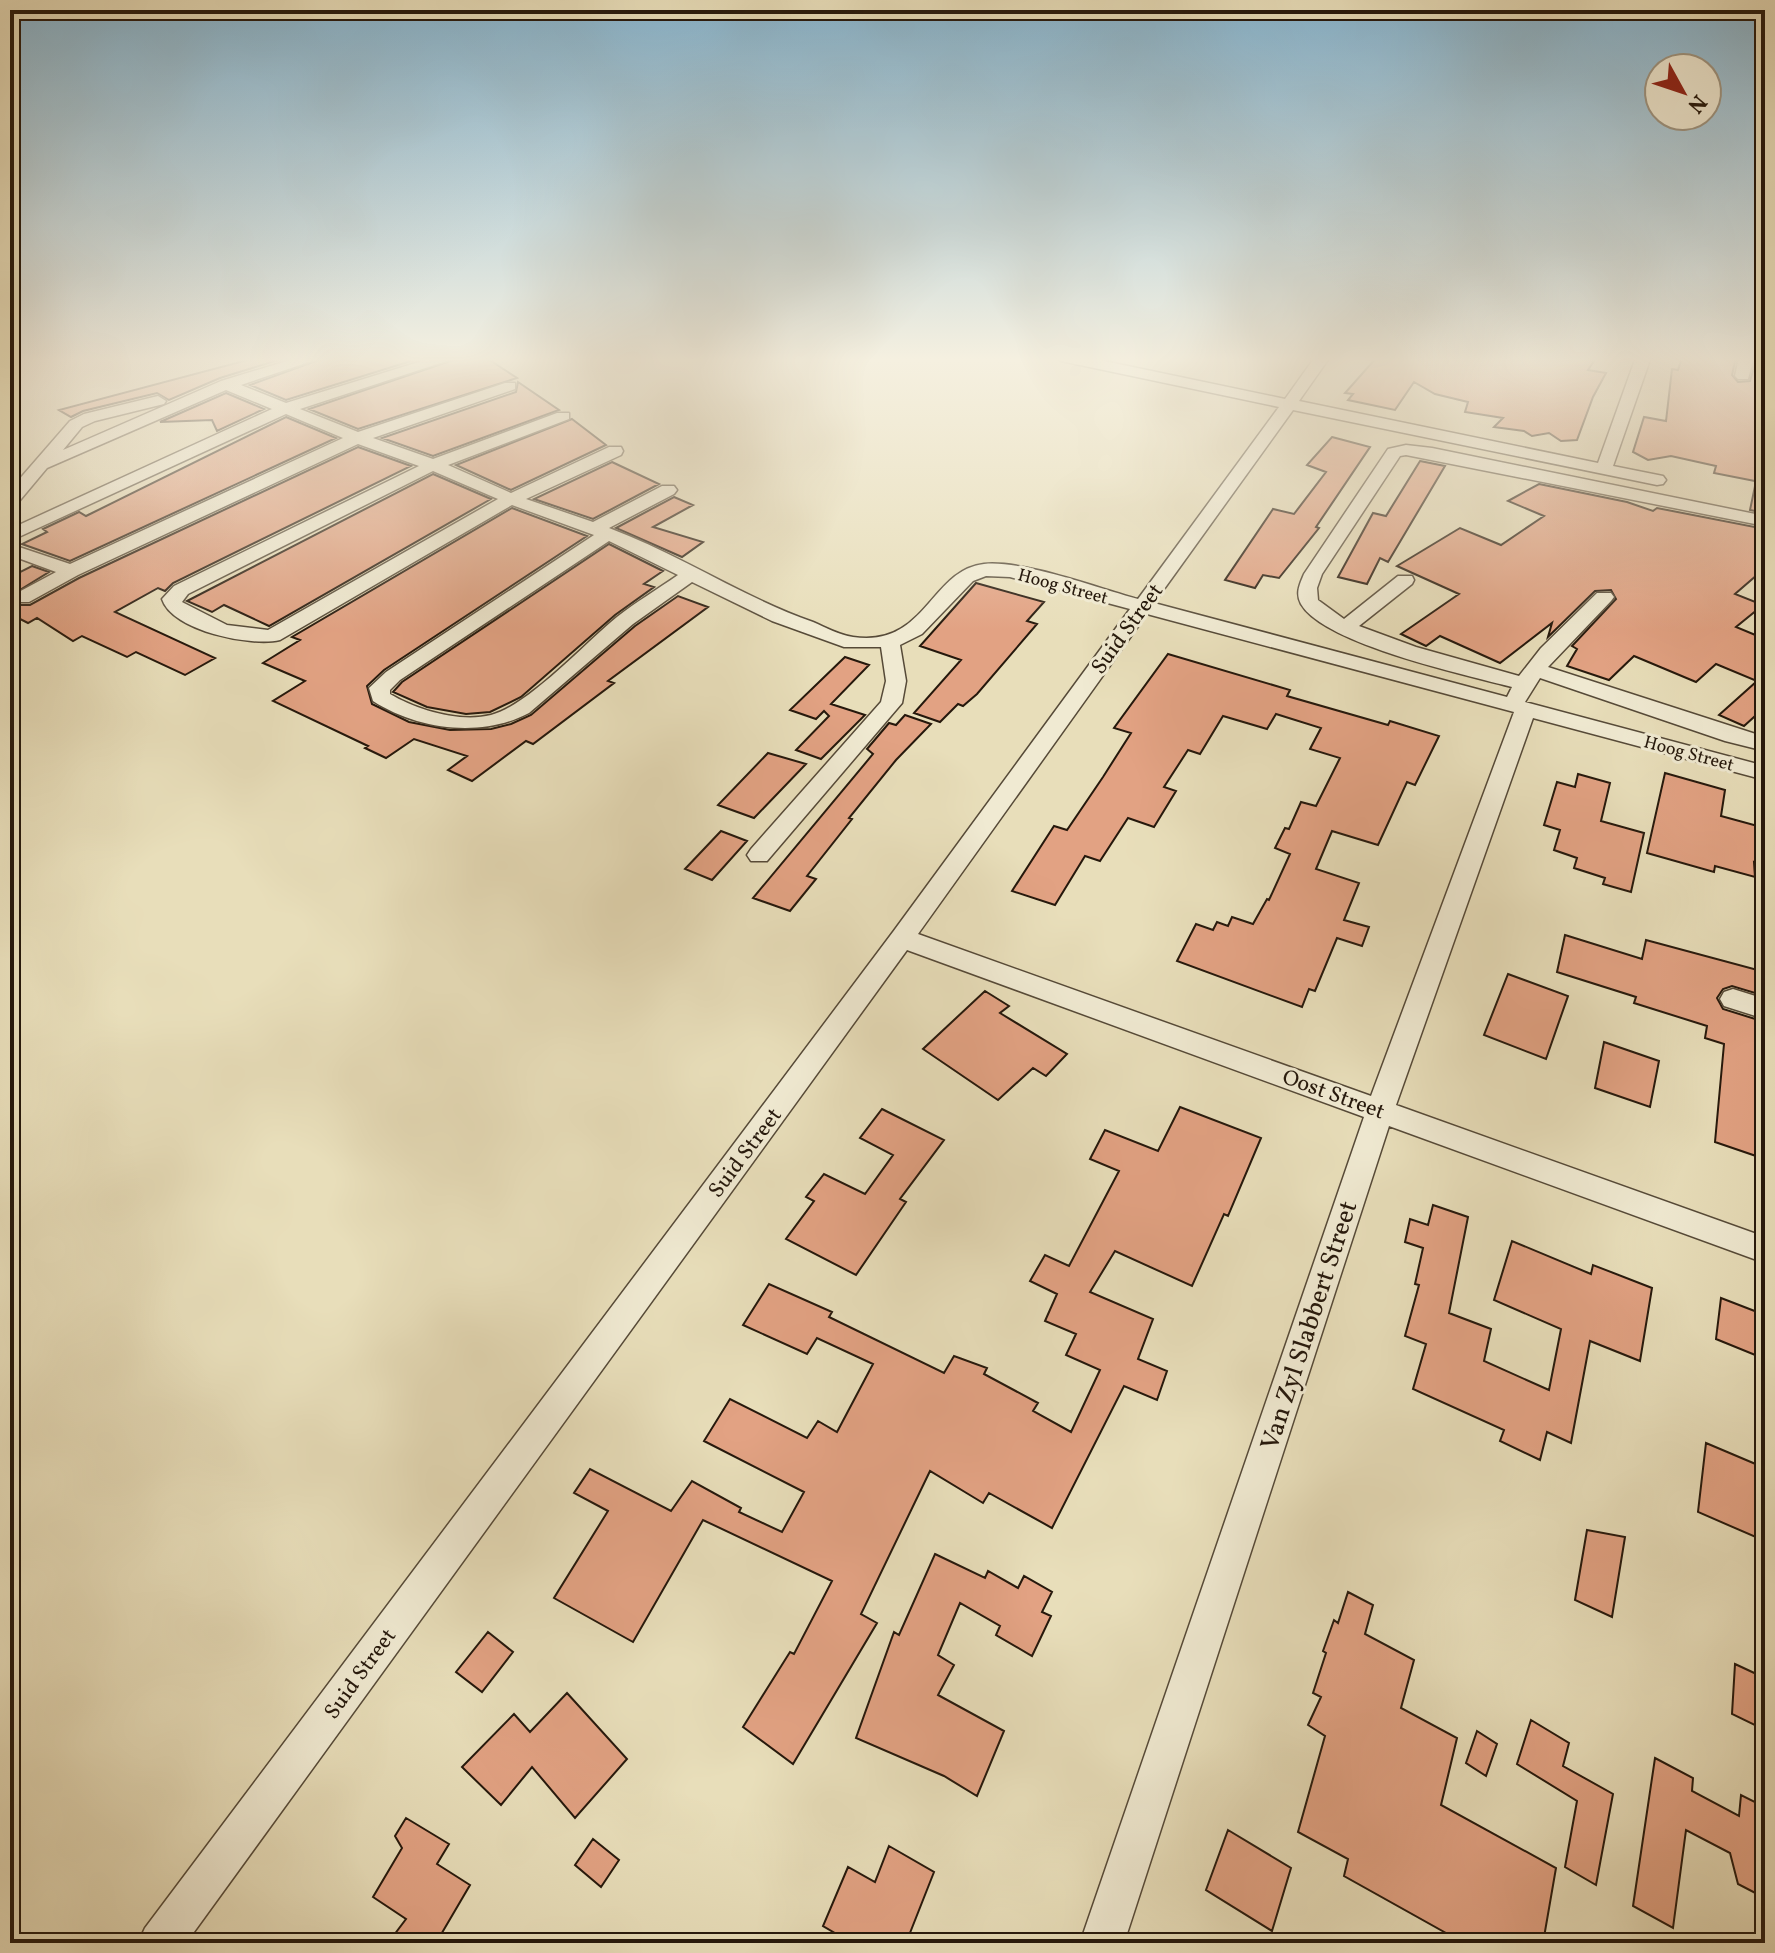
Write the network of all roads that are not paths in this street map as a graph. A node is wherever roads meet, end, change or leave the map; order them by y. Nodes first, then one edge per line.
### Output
1 (55, 448) edge
2 (80, 448) edge
3 (200, 448) edge
4 (335, 448) edge
5 (386, 448) edge
6 (478, 448) edge
7 (1255, 448) edge
8 (1504, 448) edge
9 (1611, 448) edge
10 (615, 451) dead end
11 (44, 464) junction
12 (433, 465) junction
13 (1604, 469) junction
14 (1677, 485) dead end
15 (668, 490) dead end
16 (1706, 491) dead end
17 (511, 499) junction
18 (10, 501) edge
19 (1765, 504) edge
20 (1765, 521) edge
21 (601, 532) junction
22 (10, 536) edge
23 (10, 549) edge
24 (71, 571) junction
25 (689, 576) junction
26 (1405, 580) dead end
27 (1604, 597) dead end
28 (22, 598) dead end
29 (1141, 607) junction
30 (1346, 627) junction
31 (890, 643) junction
32 (1524, 693) junction
33 (1765, 744) edge
34 (1765, 773) edge
35 (759, 855) dead end
36 (902, 938) junction
37 (1733, 999) dead end
38 (1765, 1009) edge
39 (1380, 1110) junction
40 (1765, 1250) edge
41 (160, 1943) edge
42 (1102, 1943) edge

1 - 11 street
2 - 11 street
3 - 22 street
4 - 24 street
5 - 12 street
6 - 12 street
7 - 29 street, Suid Street
8 - 13 street
9 - 13 street
10 - 17 street
11 - 18 street
12 - 17 street
12 - 17 street
13 - 14 street
15 - 21 street
16 - 19 street
17 - 21 street
20 - 30 street
21 - 25 street
21 - 25 street
23 - 24 street
24 - 28 street
25 - 31 street
26 - 30 street
27 - 32 street, Van Zyl Slabbert Street
29 - 31 street, Hoog Street
29 - 32 street, Hoog Street
29 - 36 street, Suid Street
30 - 32 street
31 - 35 street
32 - 33 street
32 - 34 street, Hoog Street
32 - 39 street, Van Zyl Slabbert Street
36 - 39 street, Oost Street
36 - 41 street, Suid Street
37 - 38 street
39 - 40 street, Oost Street
39 - 42 street, Van Zyl Slabbert Street

